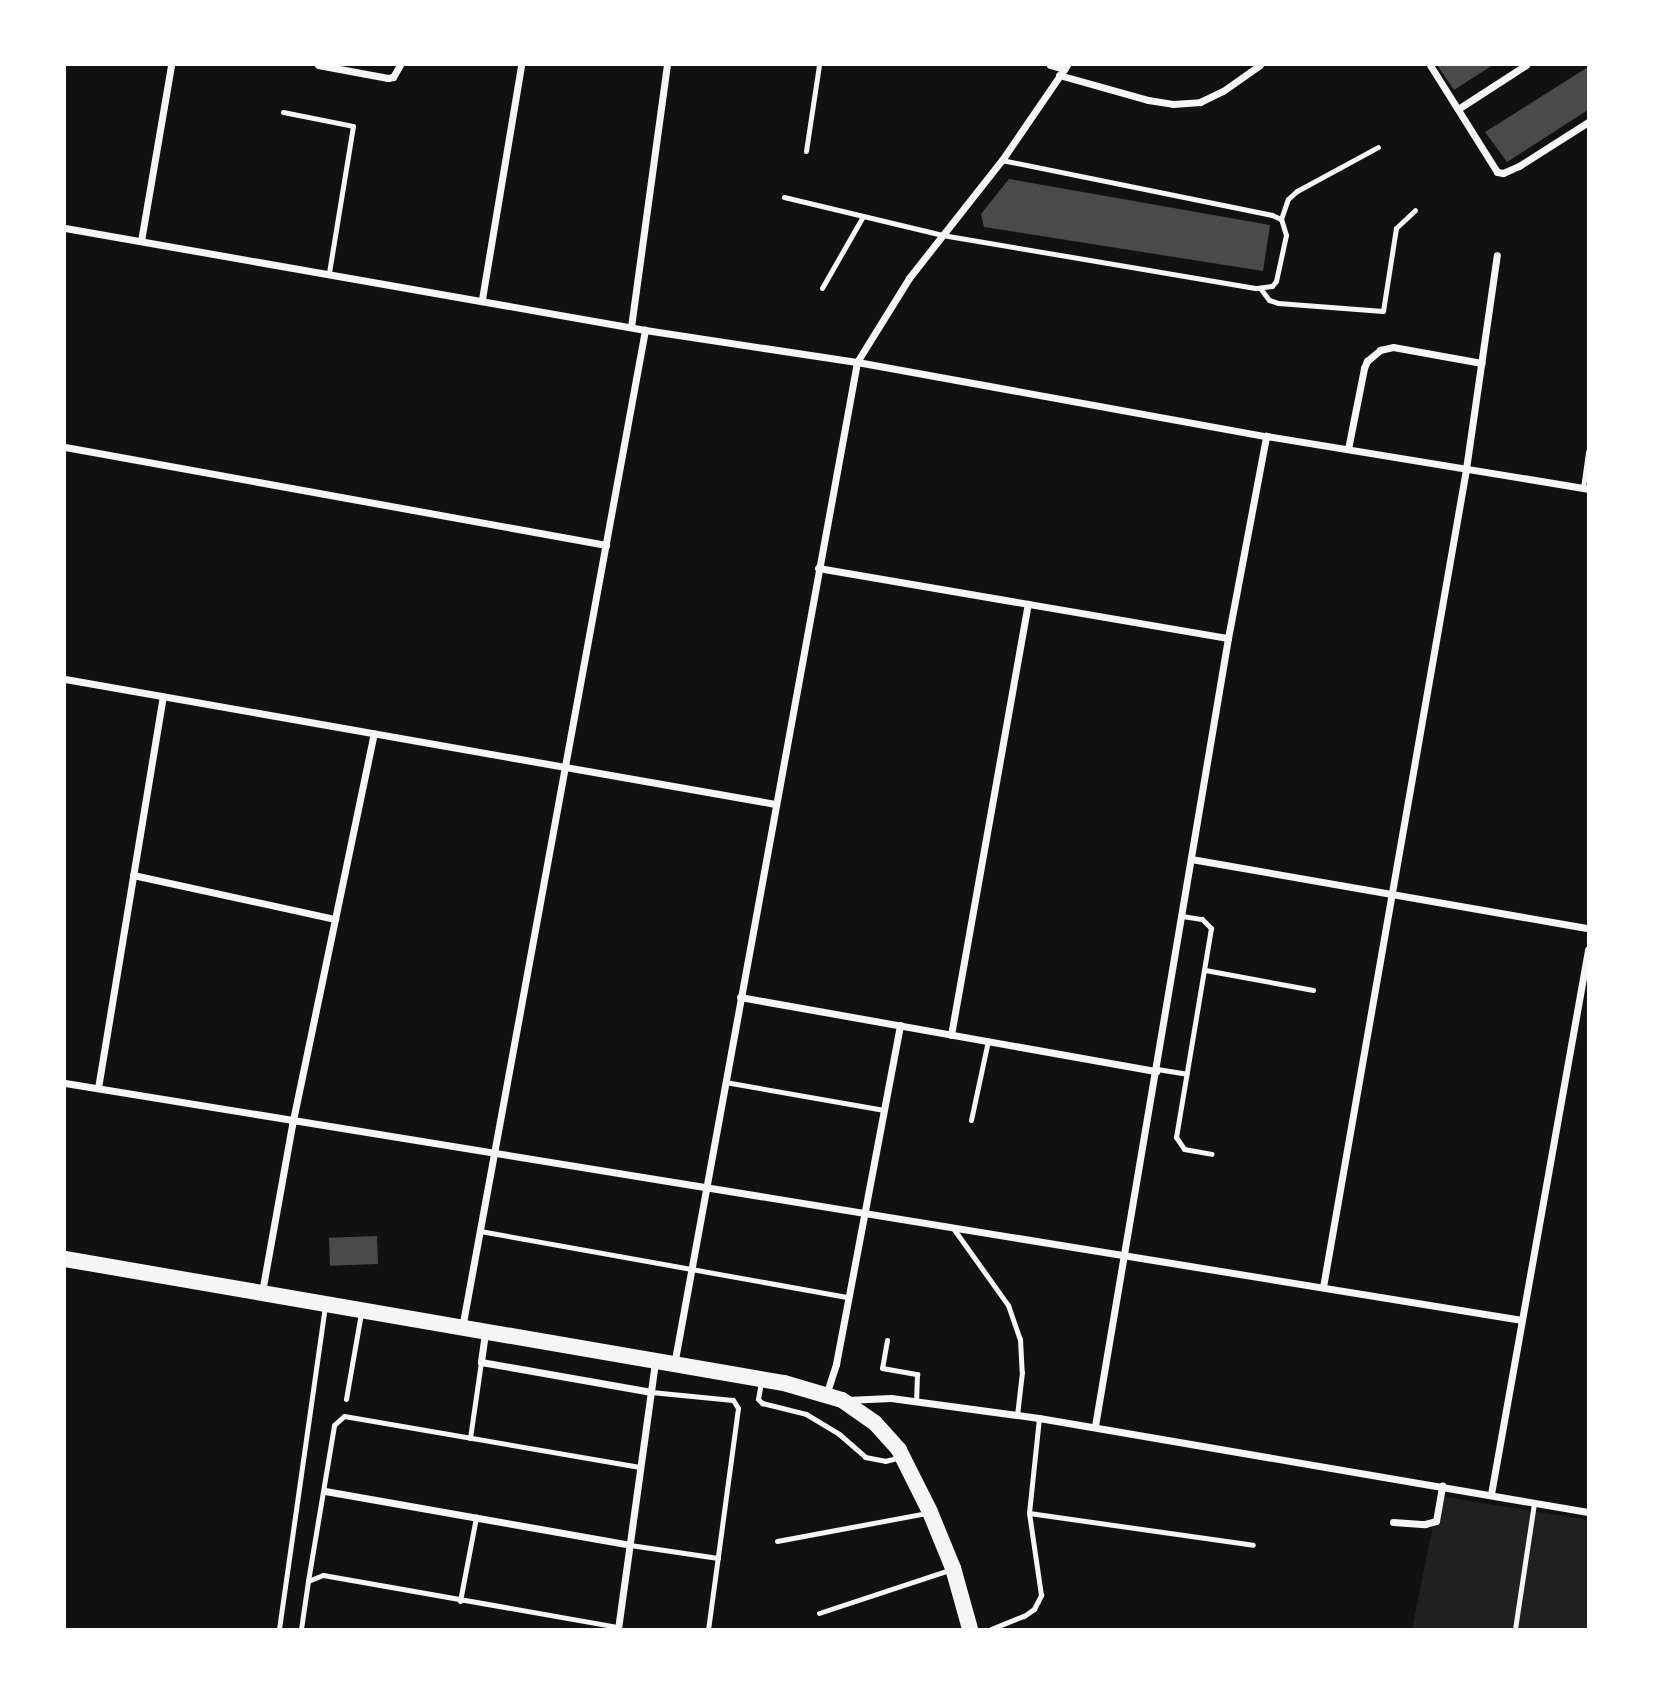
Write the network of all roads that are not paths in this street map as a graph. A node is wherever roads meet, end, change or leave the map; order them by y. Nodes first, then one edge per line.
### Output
1 (171, 65) edge
2 (318, 65) edge
3 (400, 65) edge
4 (521, 65) edge
5 (667, 65) edge
6 (819, 65) edge
7 (1050, 65) edge
8 (1260, 65) edge
9 (1430, 65) edge
10 (1526, 65) edge
11 (1063, 70) edge
12 (1458, 109) junction
13 (283, 112) dead end
14 (1588, 122) edge
15 (1378, 147) dead end
16 (806, 151) dead end
17 (1002, 160) junction
18 (784, 197) dead end
19 (1415, 210) dead end
20 (862, 218) junction
21 (1281, 219) junction
22 (65, 228) edge
23 (942, 235) junction
24 (141, 241) junction
25 (1497, 255) dead end
26 (329, 269) junction
27 (822, 288) dead end
28 (1260, 288) junction
29 (482, 299) junction
30 (631, 327) junction
31 (645, 330) junction
32 (857, 362) junction
33 (1482, 363) junction
34 (1266, 436) junction
35 (65, 447) edge
36 (1348, 449) junction
37 (1588, 451) edge
38 (1466, 469) junction
39 (1585, 488) edge
40 (606, 545) junction
41 (818, 568) junction
42 (1028, 604) junction
43 (1228, 638) junction
44 (65, 679) edge
45 (163, 696) junction
46 (374, 733) junction
47 (565, 767) junction
48 (775, 804) junction
49 (1191, 859) junction
50 (133, 875) junction
51 (1392, 894) junction
52 (1182, 916) junction
53 (335, 919) junction
54 (1588, 928) edge
55 (1588, 950) edge
56 (1205, 970) junction
57 (1312, 990) dead end
58 (740, 997) junction
59 (900, 1025) junction
60 (951, 1035) junction
61 (988, 1041) junction
62 (1156, 1070) junction
63 (1187, 1074) junction
64 (725, 1082) junction
65 (65, 1083) edge
66 (98, 1088) junction
67 (883, 1110) junction
68 (971, 1119) dead end
69 (293, 1122) junction
70 (495, 1152) junction
71 (1212, 1154) dead end
72 (706, 1187) junction
73 (864, 1213) junction
74 (952, 1227) junction
75 (480, 1231) junction
76 (1122, 1254) junction
77 (65, 1259) edge
78 (691, 1270) junction
79 (1323, 1287) junction
80 (262, 1294) junction
81 (848, 1297) junction
82 (325, 1305) junction
83 (362, 1311) junction
84 (1522, 1320) junction
85 (462, 1329) junction
86 (485, 1333) junction
87 (887, 1340) dead end
88 (481, 1362) junction
89 (655, 1363) junction
90 (674, 1366) junction
91 (761, 1379) junction
92 (651, 1392) junction
93 (826, 1395) junction
94 (346, 1399) dead end
95 (842, 1400) junction
96 (916, 1401) junction
97 (1017, 1415) junction
98 (1039, 1418) junction
99 (1095, 1426) junction
100 (470, 1438) junction
101 (902, 1456) junction
102 (640, 1468) junction
103 (1442, 1486) junction
104 (325, 1491) junction
105 (1492, 1491) junction
106 (1534, 1503) junction
107 (930, 1512) junction
108 (1588, 1512) edge
109 (1029, 1513) junction
110 (476, 1517) junction
111 (1393, 1522) dead end
112 (776, 1541) dead end
113 (630, 1545) junction
114 (1253, 1545) dead end
115 (718, 1558) junction
116 (953, 1568) junction
117 (308, 1581) junction
118 (460, 1601) junction
119 (819, 1613) dead end
120 (618, 1628) edge
121 (279, 1629) edge
122 (301, 1629) edge
123 (708, 1629) edge
124 (970, 1629) edge
125 (991, 1629) edge
126 (1515, 1629) edge

1 - 24 street
2 - 3 street
4 - 29 street
5 - 30 street
6 - 16 lane
7 - 11 street
8 - 11 street
9 - 12 street
10 - 12 street
11 - 17 street
12 - 14 street
13 - 26 lane
15 - 21 lane
17 - 21 lane
17 - 23 street
18 - 20 lane
19 - 28 lane
20 - 23 lane
20 - 27 lane
21 - 28 lane
22 - 24 street
23 - 28 lane
23 - 32 street
24 - 26 street
25 - 33 street
26 - 29 street
29 - 30 street
30 - 31 street
31 - 32 street
31 - 40 street
32 - 34 street
32 - 41 street
33 - 36 street
33 - 38 street
34 - 36 street
34 - 43 street
35 - 40 street
36 - 38 street
37 - 39 lane
38 - 39 street
38 - 51 street
40 - 47 street
41 - 42 street
41 - 48 street
42 - 43 street
42 - 60 street
43 - 49 street
44 - 45 street
45 - 46 street
45 - 50 street
46 - 47 street
46 - 53 street
47 - 48 street
47 - 70 street
48 - 58 street
49 - 51 street
49 - 52 street
50 - 53 street
50 - 66 street
51 - 54 street
51 - 79 street
52 - 56 lane
52 - 62 street
53 - 69 street
55 - 84 street
56 - 57 lane
56 - 63 lane
58 - 59 street
58 - 64 street
59 - 60 street
59 - 67 street
60 - 61 street
61 - 62 street
61 - 68 lane
62 - 63 lane
62 - 76 street
63 - 71 lane
64 - 67 lane
64 - 72 street
65 - 66 street
66 - 69 street
67 - 73 street
69 - 70 street
69 - 80 street
70 - 72 street
70 - 75 street
72 - 73 street
72 - 78 street
73 - 74 street
73 - 81 street
74 - 76 street
74 - 97 lane
75 - 78 lane
75 - 85 street
76 - 79 street
76 - 99 street
77 - 80 main road
78 - 81 lane
78 - 90 street
79 - 84 street
80 - 82 main road
81 - 93 street
82 - 83 main road
82 - 121 lane
83 - 85 main road
83 - 94 lane
84 - 105 street
85 - 86 main road
86 - 88 street
86 - 89 main road
87 - 96 lane
88 - 92 street
88 - 100 lane
89 - 90 main road
89 - 92 street
90 - 91 main road
91 - 93 main road
91 - 101 lane
92 - 102 street
92 - 115 lane
93 - 95 main road
95 - 96 street
95 - 101 main road
96 - 97 street
97 - 98 street
98 - 99 street
98 - 109 lane
99 - 103 street
100 - 102 lane
100 - 104 lane
101 - 107 main road
102 - 113 street
103 - 105 street
103 - 111 street
104 - 110 street
104 - 117 lane
105 - 106 street
106 - 108 street
106 - 126 lane
107 - 112 lane
107 - 116 main road
109 - 114 lane
109 - 125 lane
110 - 113 street
110 - 118 lane
113 - 115 lane
113 - 120 street
115 - 123 lane
116 - 119 lane
116 - 124 main road
117 - 118 lane
117 - 122 lane
118 - 120 lane

